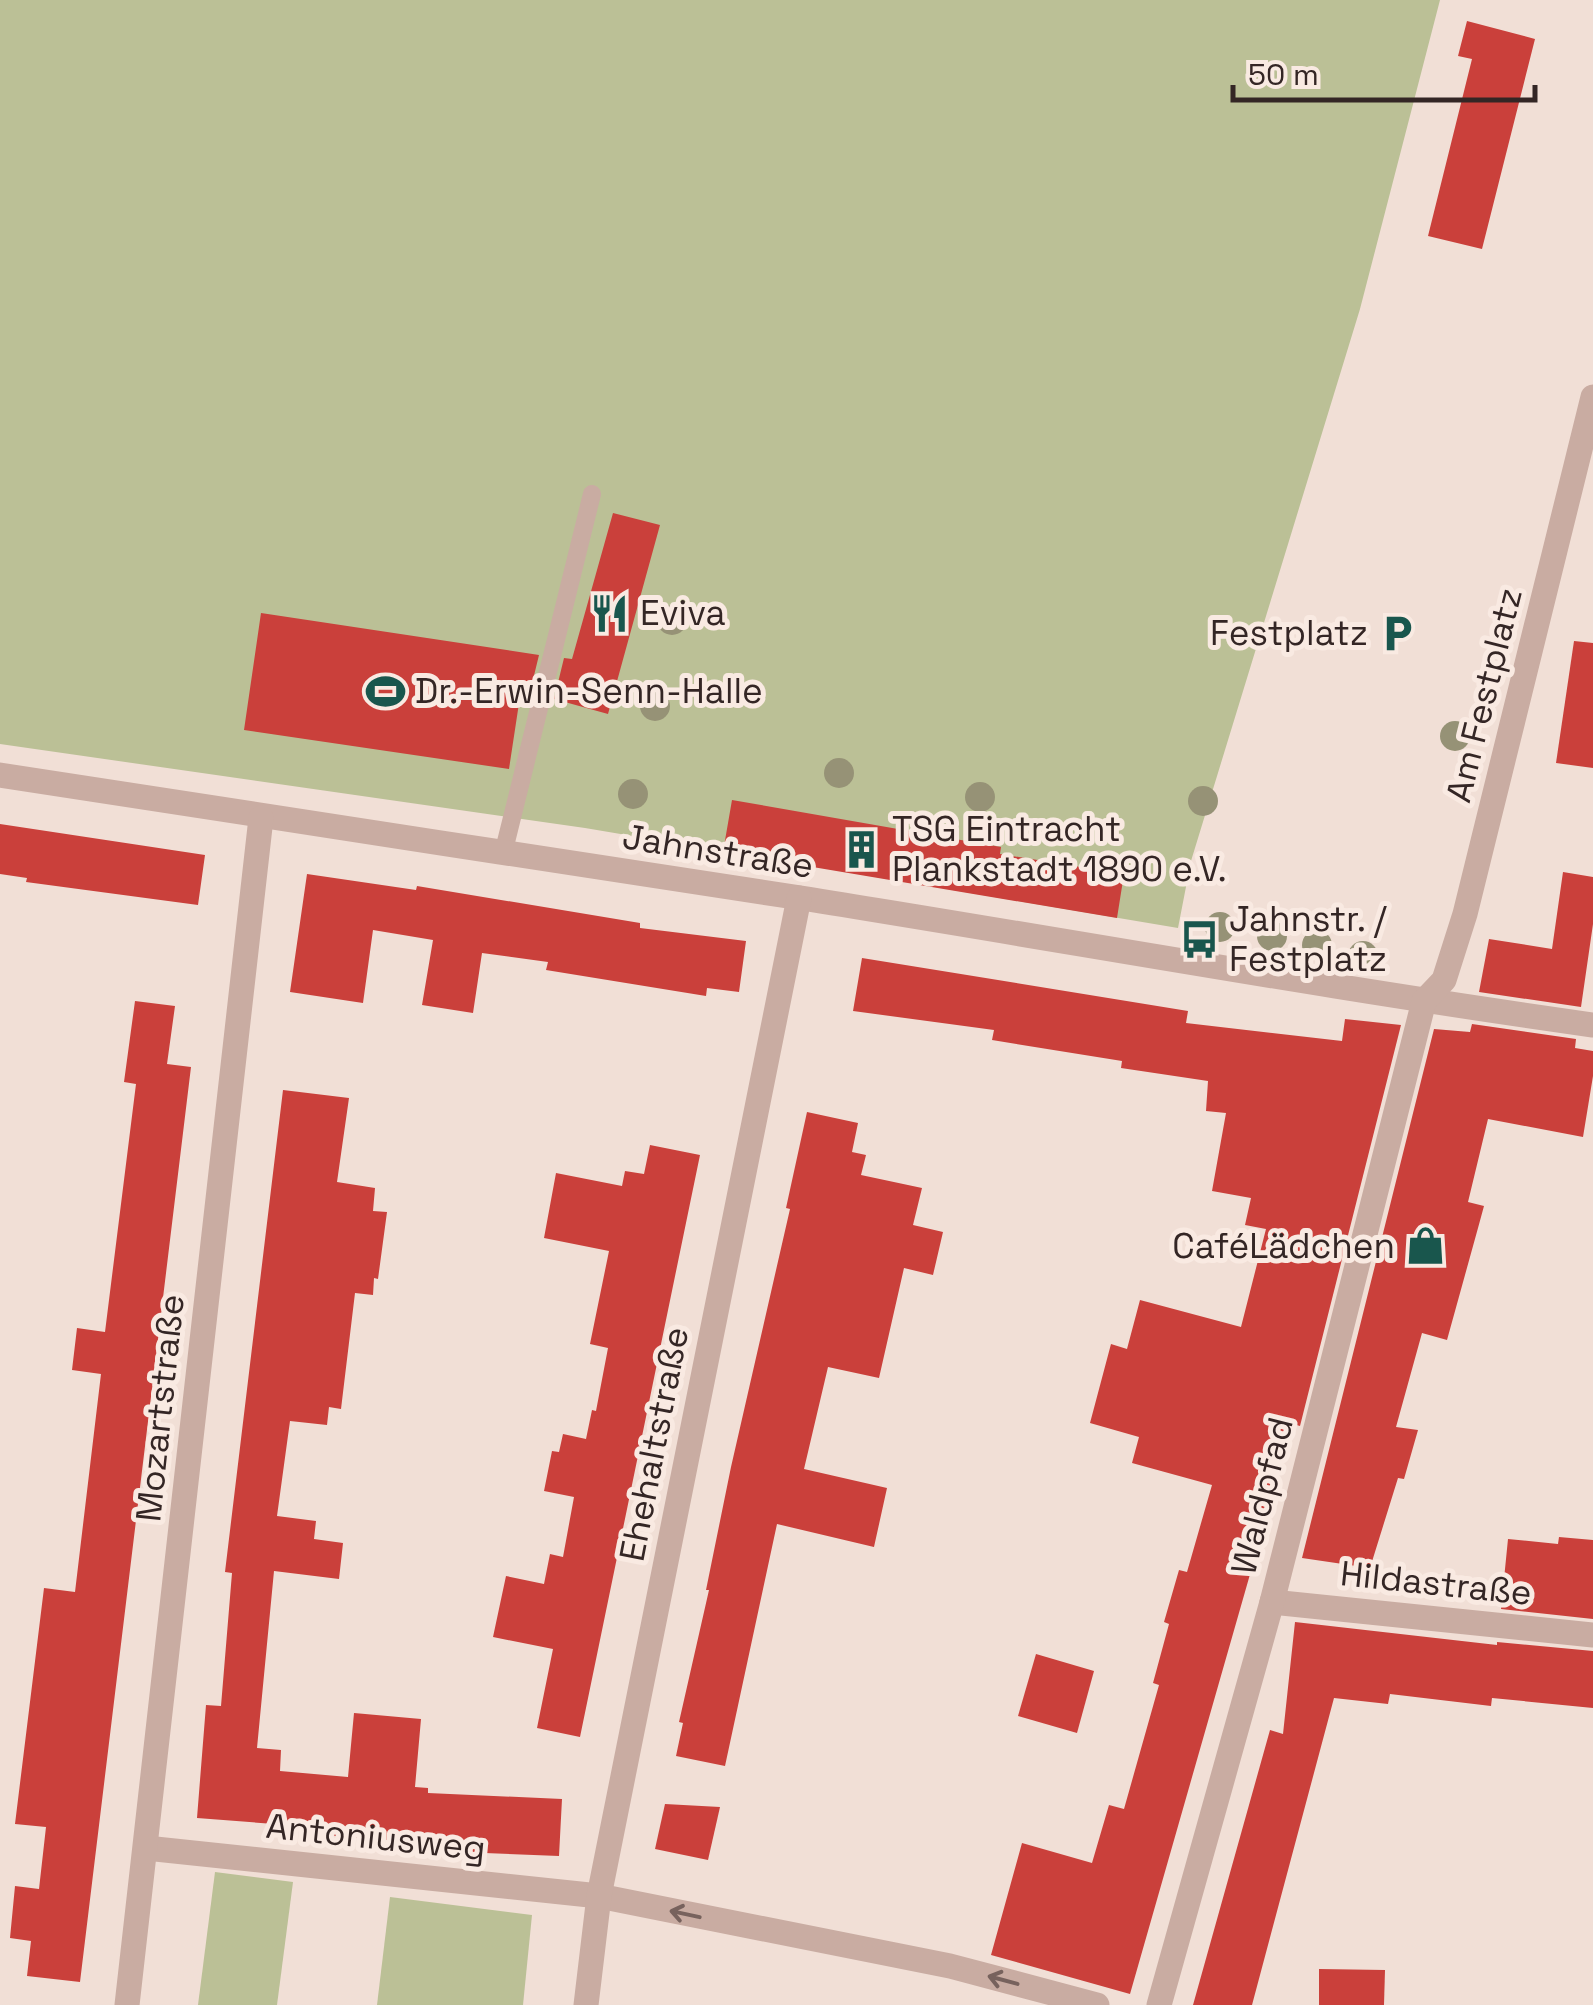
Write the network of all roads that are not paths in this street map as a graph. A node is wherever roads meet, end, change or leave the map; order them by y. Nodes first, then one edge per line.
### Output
1 (1593, 397) edge
2 (1589, 436) edge
3 (592, 494) dead end
4 (0, 775) edge
5 (261, 818) junction
6 (504, 854) junction
7 (799, 898) junction
8 (1424, 1001) junction
9 (1593, 1025) edge
10 (1272, 1602) junction
11 (1593, 1634) edge
12 (146, 1848) junction
13 (599, 1896) junction
14 (127, 2005) edge
15 (586, 2005) edge
16 (1098, 2005) edge
17 (1158, 2005) edge

1 - 2 street, Am Festplatz
2 - 8 street, Am Festplatz
3 - 6 lane
4 - 5 street, Jahnstraße
5 - 6 street, Jahnstraße
5 - 12 street, Mozartstraße
6 - 7 street, Jahnstraße
7 - 8 street, Jahnstraße
7 - 13 street, Ehehaltstraße
8 - 9 street, Jahnstraße
8 - 10 street, Waldpfad
10 - 11 street, Hildastraße
10 - 17 street, Waldpfad
12 - 13 street, Antoniusweg
12 - 14 street, Mozartstraße
13 - 15 street, Ehehaltstraße
16 -> 13 street

